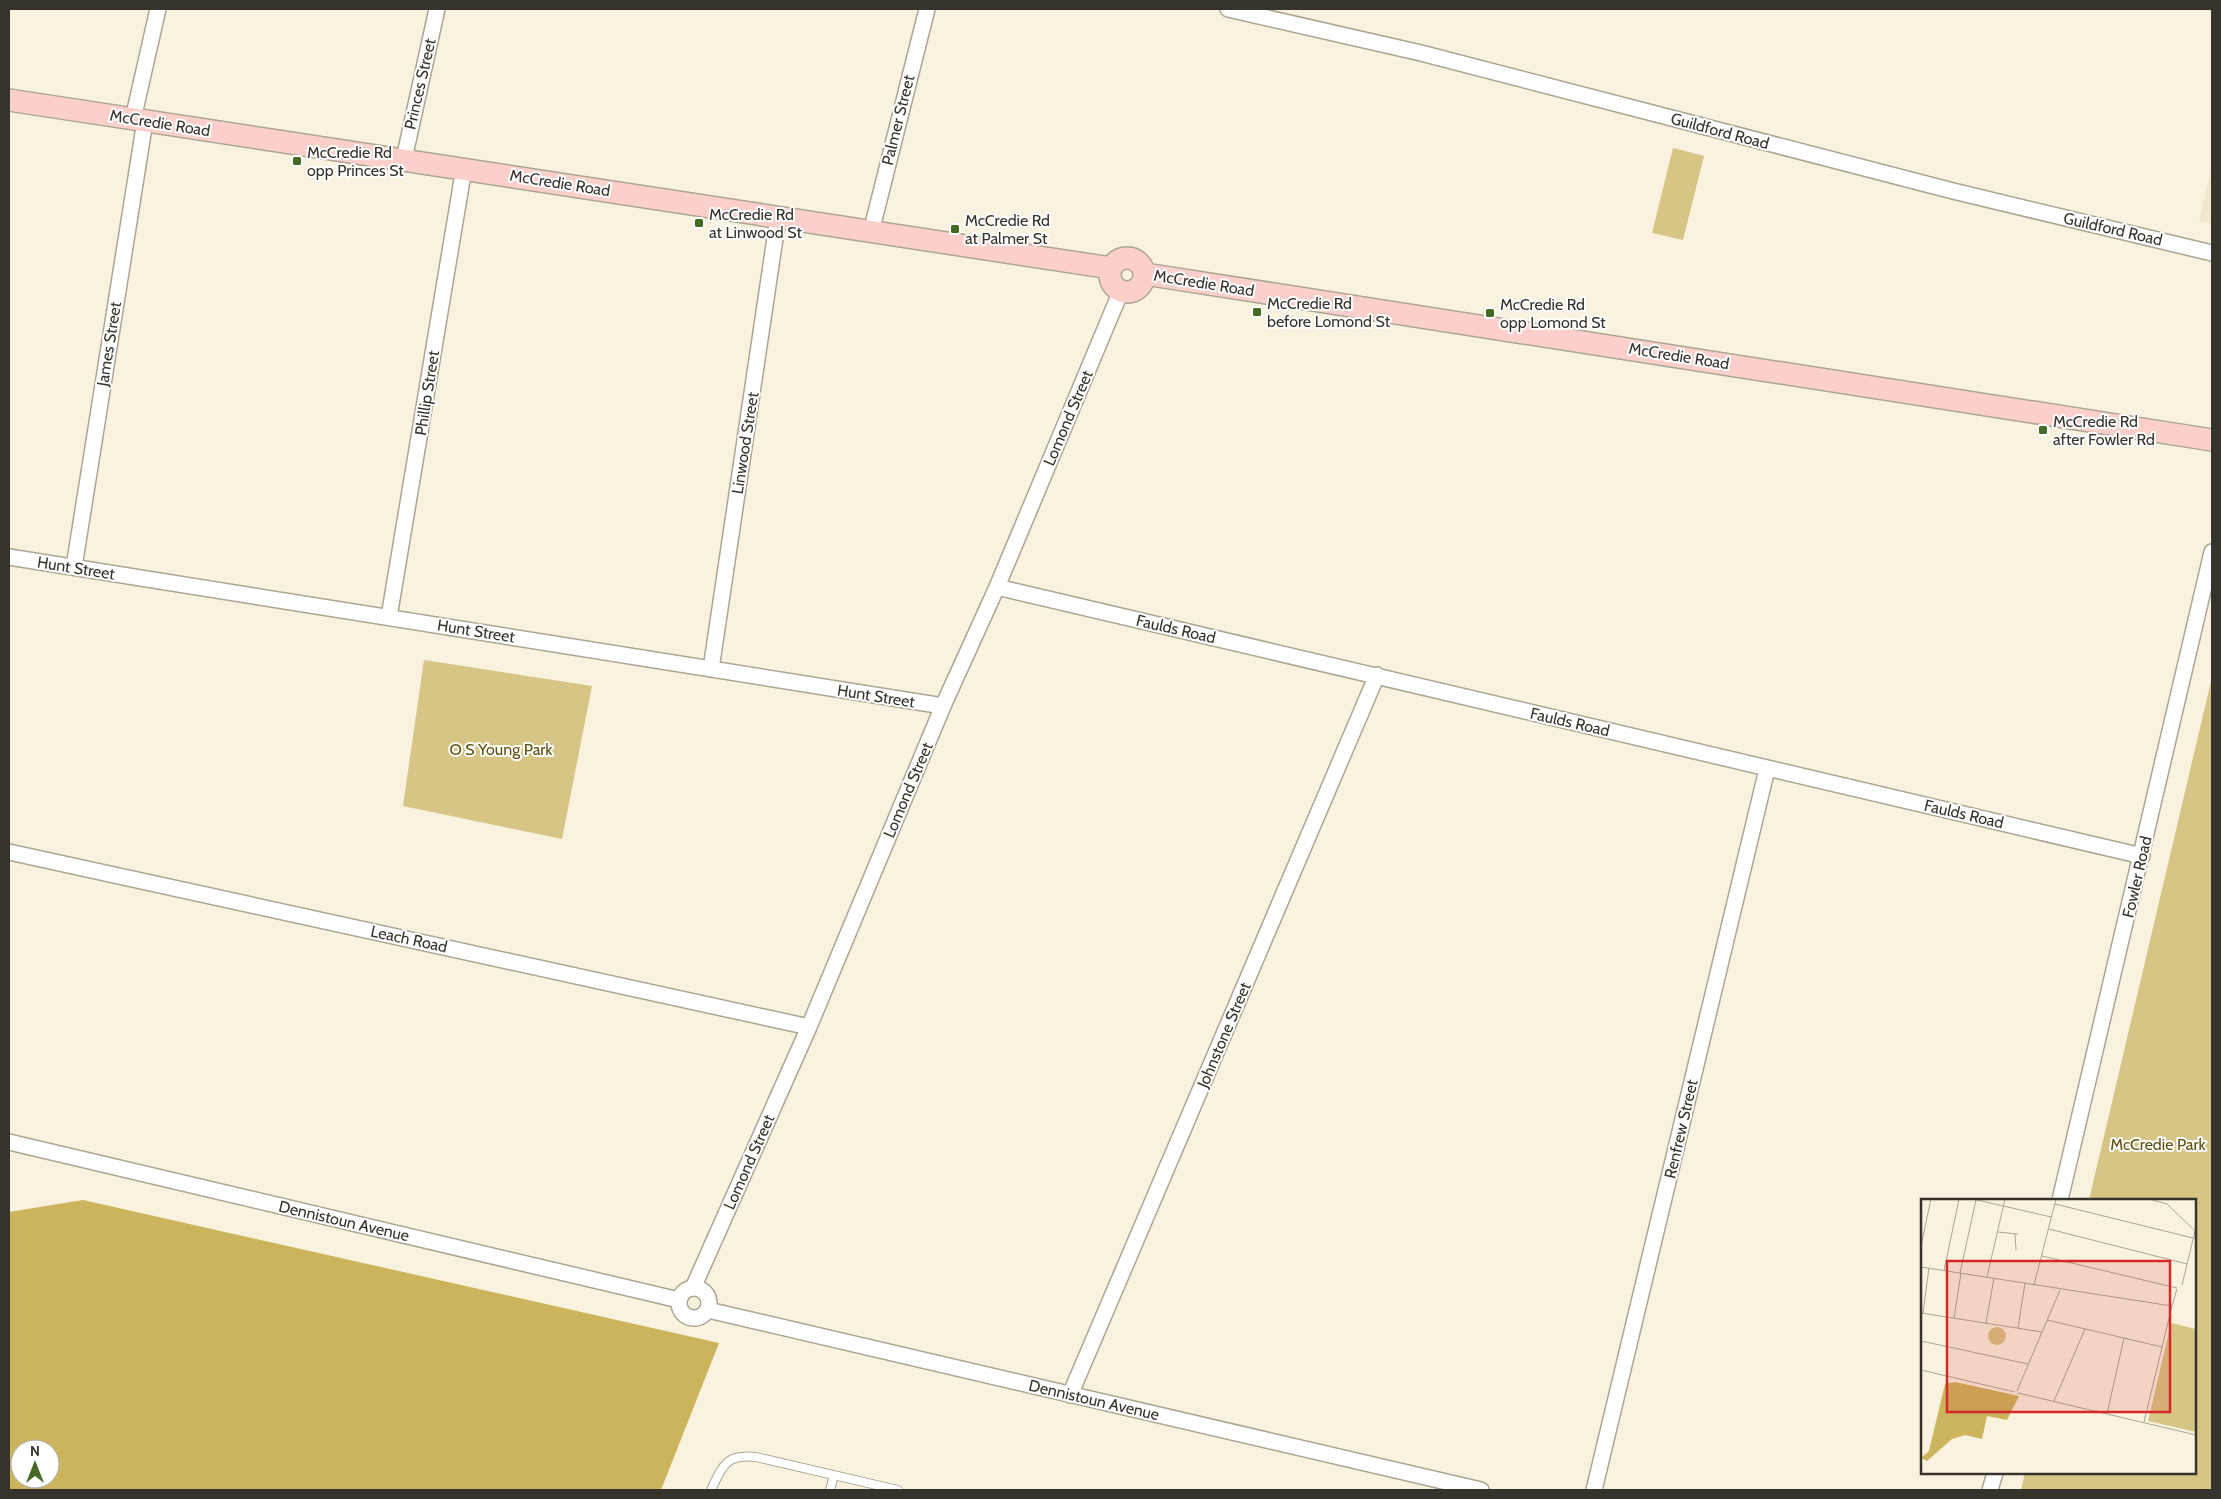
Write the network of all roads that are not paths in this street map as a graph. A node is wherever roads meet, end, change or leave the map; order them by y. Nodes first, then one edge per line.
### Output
1 (158, 9) edge
2 (437, 9) edge
3 (927, 9) edge
4 (1228, 9) edge
5 (9, 100) edge
6 (139, 120) junction
7 (404, 159) junction
8 (464, 168) junction
9 (778, 218) junction
10 (871, 232) junction
11 (2212, 253) edge
12 (1111, 268) junction
13 (1145, 274) junction
14 (1121, 291) junction
15 (2212, 440) edge
16 (2212, 552) edge
17 (9, 557) edge
18 (74, 567) junction
19 (997, 587) junction
20 (389, 618) junction
21 (711, 669) junction
22 (1377, 675) junction
23 (943, 706) junction
24 (1767, 769) junction
25 (9, 852) edge
26 (2142, 856) junction
27 (809, 1027) junction
28 (9, 1142) edge
29 (2060, 1199) edge
30 (693, 1288) junction
31 (679, 1300) junction
32 (708, 1310) junction
33 (1070, 1394) junction
34 (1994, 1474) edge
35 (834, 1475) junction
36 (711, 1490) edge
37 (830, 1490) edge
38 (898, 1490) edge
39 (1481, 1490) edge
40 (1594, 1490) edge
41 (1990, 1490) edge

1 - 6 street, James Street
2 - 7 street, Princes Street
3 - 10 street, Palmer Street
4 - 11 street, Guildford Road
5 - 6 main road, McCredie Road
6 - 7 main road, McCredie Road
6 - 18 street, James Street
7 - 8 main road, McCredie Road
8 - 9 main road, McCredie Road
8 - 20 street, Phillip Street
9 - 10 main road, McCredie Road
9 - 21 street, Linwood Street
10 - 12 main road, McCredie Road
12 - 13 main road
12 - 14 main road
13 - 14 main road
13 - 15 main road, McCredie Road
14 - 19 street, Lomond Street
16 - 26 street, Fowler Road
17 - 18 street, Hunt Street
18 - 20 street, Hunt Street
19 - 22 street, Faulds Road
19 - 23 street, Lomond Street
20 - 21 street, Hunt Street
21 - 23 street, Hunt Street
22 - 24 street, Faulds Road
22 - 33 street, Johnstone Street
23 - 27 street, Lomond Street
24 - 26 street, Faulds Road
24 - 40 street, Renfrew Street
25 - 27 street, Leach Road
26 - 29 street, Fowler Road
27 - 30 street, Lomond Street
28 - 31 street, Dennistoun Avenue
30 - 31 street
30 - 32 street
31 - 32 street
32 - 33 street, Dennistoun Avenue
33 - 39 street, Dennistoun Avenue
34 - 41 street
35 - 36 lane
35 - 37 lane
35 - 38 lane

